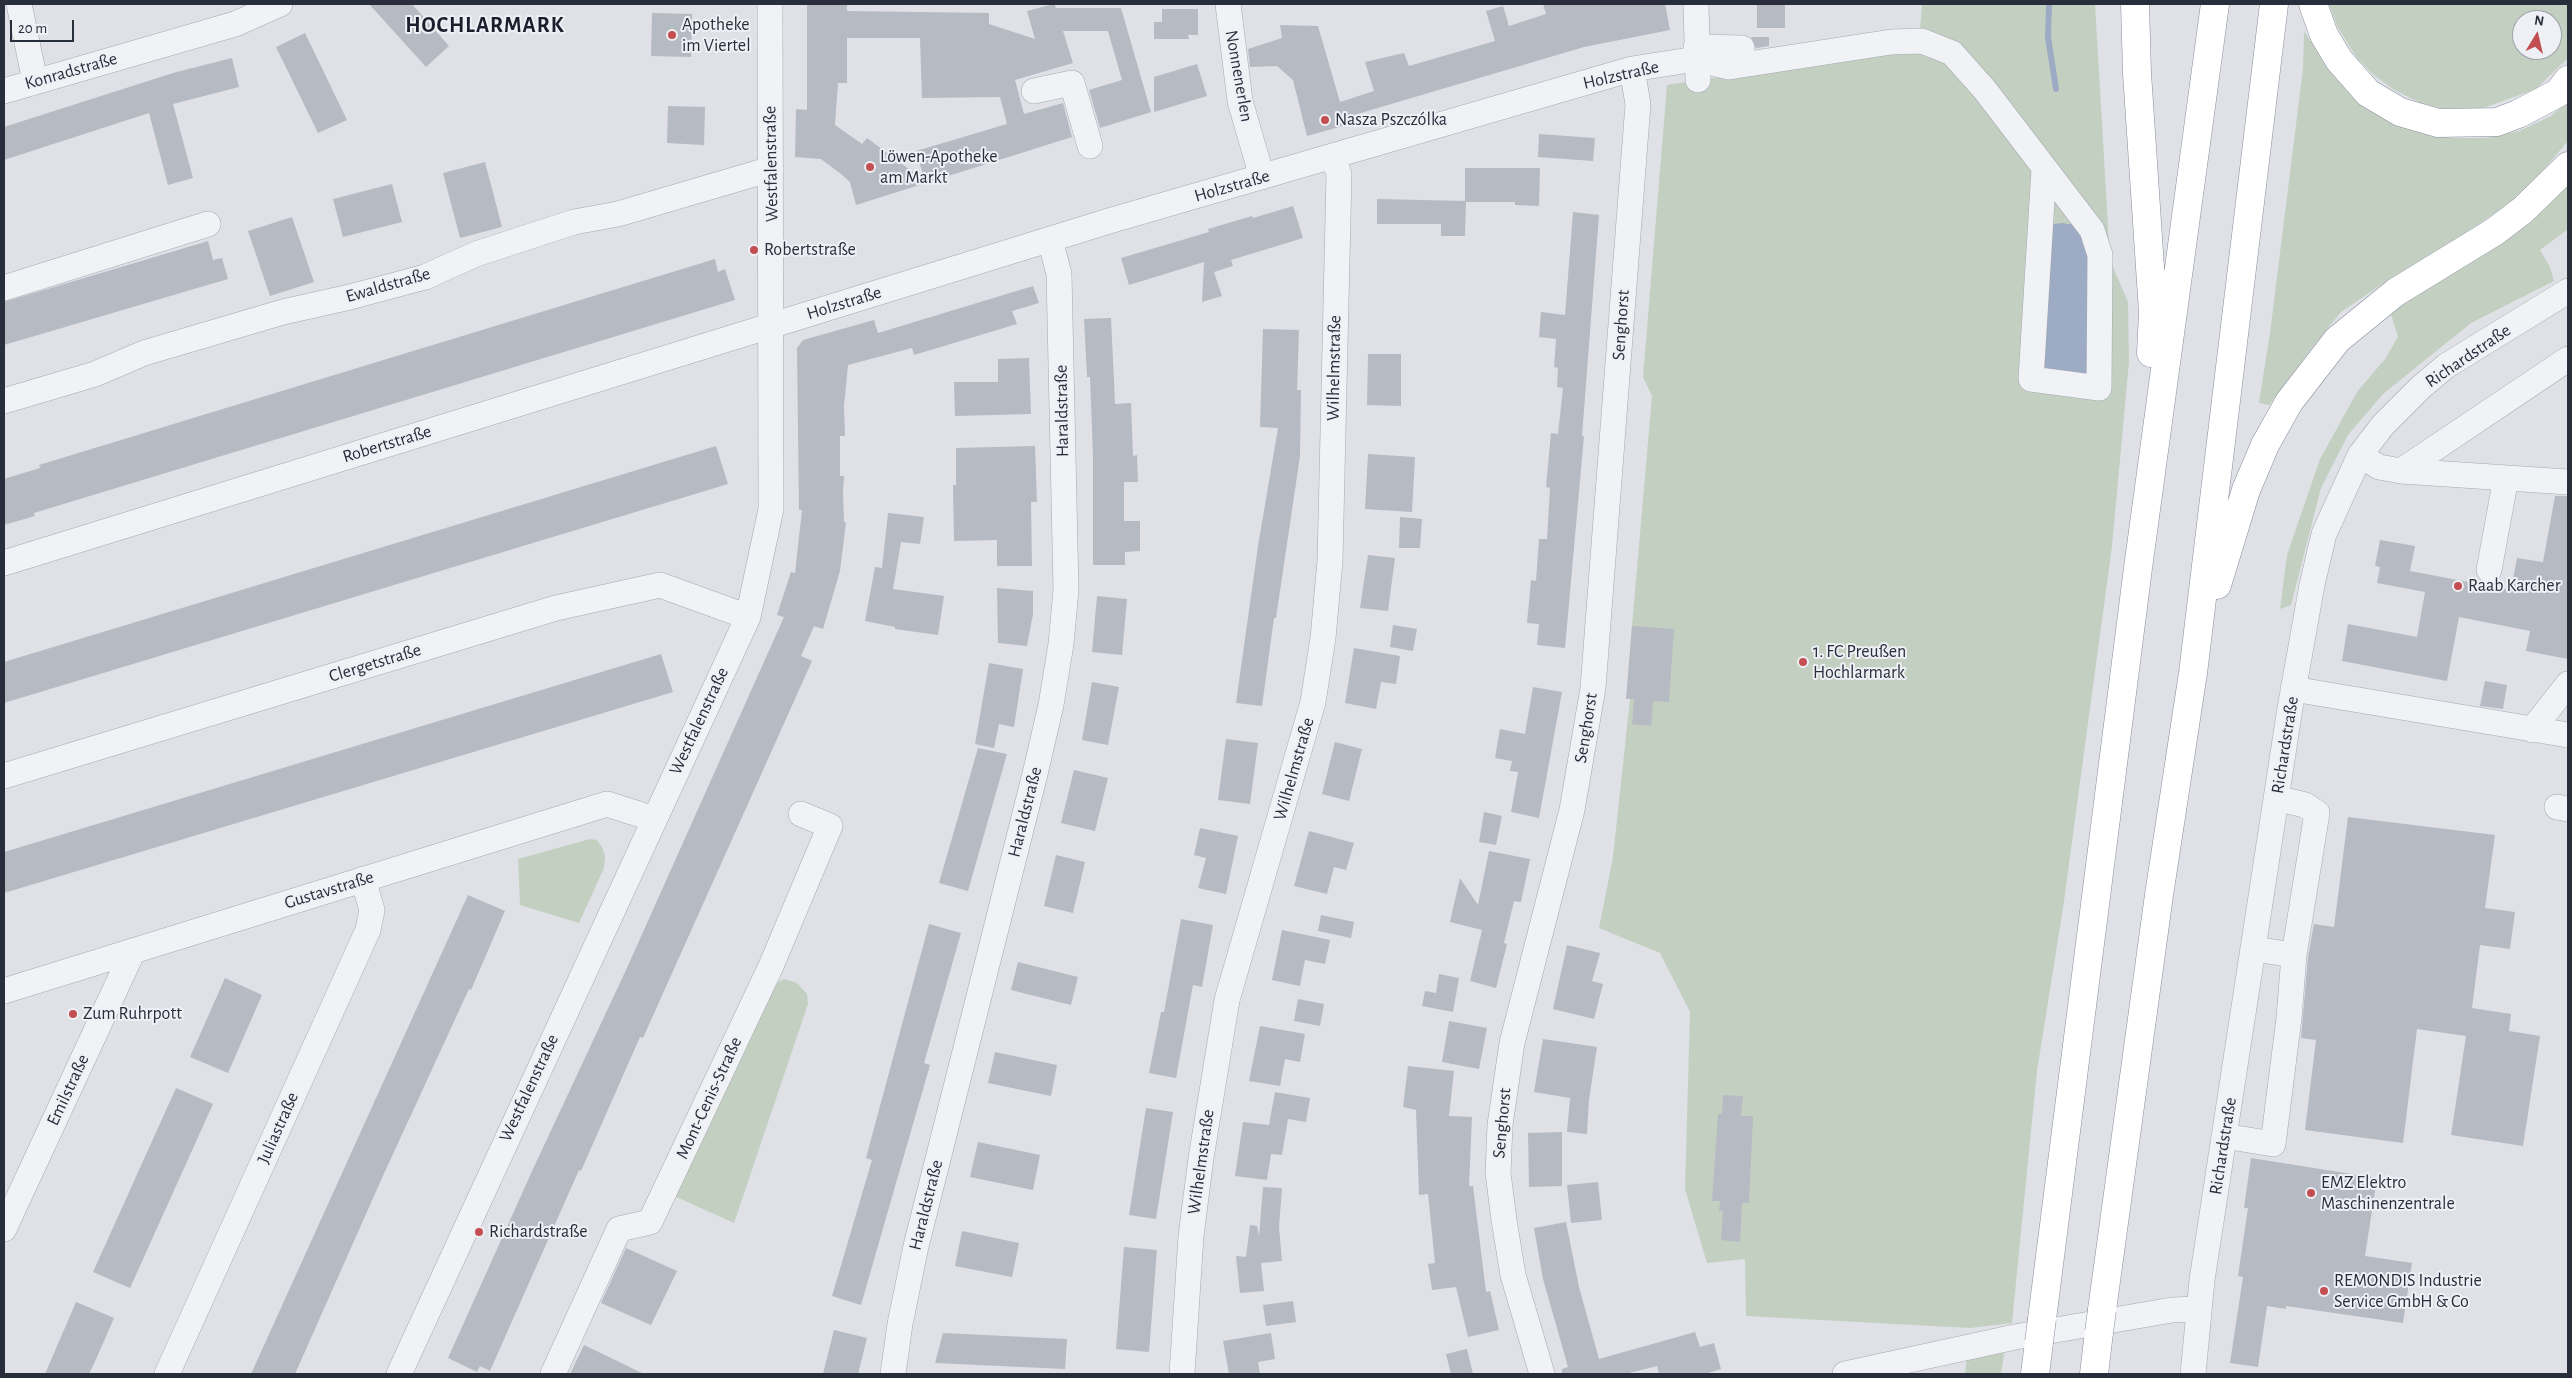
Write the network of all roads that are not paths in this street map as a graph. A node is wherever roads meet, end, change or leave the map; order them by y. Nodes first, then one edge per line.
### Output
1 (19, 4) edge
2 (280, 4) edge
3 (1228, 4) edge
4 (1696, 4) edge
5 (2135, 4) edge
6 (2215, 4) edge
7 (2274, 4) edge
8 (2313, 4) edge
9 (768, 8) edge
10 (1742, 48) dead end
11 (1697, 62) junction
12 (1632, 69) junction
13 (2568, 80) edge
14 (36, 81) junction
15 (4, 90) edge
16 (1034, 91) dead end
17 (1090, 146) dead end
18 (1333, 156) junction
19 (2568, 166) edge
20 (771, 169) junction
21 (2044, 169) junction
22 (1262, 177) junction
23 (208, 224) dead end
24 (1050, 239) junction
25 (4, 288) edge
26 (2568, 291) edge
27 (771, 326) junction
28 (2565, 364) edge
29 (4, 401) edge
30 (2360, 455) junction
31 (2401, 471) junction
32 (2506, 478) junction
33 (2568, 482) edge
34 (4, 563) edge
35 (2138, 568) junction
36 (2489, 570) dead end
37 (748, 616) junction
38 (2193, 673) junction
39 (2568, 684) edge
40 (2294, 689) junction
41 (2532, 730) junction
42 (2568, 735) edge
43 (4, 776) edge
44 (2276, 798) junction
45 (801, 814) dead end
46 (654, 819) junction
47 (364, 879) junction
48 (2253, 949) junction
49 (133, 951) junction
50 (2294, 955) junction
51 (4, 991) edge
52 (2224, 1136) junction
53 (4, 1229) edge
54 (2199, 1308) junction
55 (1935, 1364) edge
56 (408, 1371) edge
57 (167, 1374) edge
58 (552, 1374) edge
59 (893, 1374) edge
60 (1182, 1374) edge
61 (1542, 1374) edge
62 (1845, 1374) edge
63 (2035, 1374) edge
64 (2094, 1374) edge
65 (2193, 1374) edge

1 - 14 street
2 - 14 street, Konradstraße
3 - 22 street, Nonnenerlen
4 - 11 street
5 - 35 highway
6 - 35 highway
7 - 38 highway
8 - 13 highway
9 - 20 street, Westfalenstraße
10 - 11 street
11 - 12 street, Holzstraße
11 - 21 street
12 - 18 street, Holzstraße
12 - 61 street, Senghorst
14 - 15 street, Konradstraße
16 - 17 street
18 - 22 street, Holzstraße
18 - 60 street, Wilhelmstraße
19 - 38 highway
20 - 27 street, Westfalenstraße
20 - 29 street, Ewaldstraße
21 - 21 street
22 - 24 street, Holzstraße
23 - 25 street
24 - 27 street, Holzstraße
24 - 59 street, Haraldstraße
26 - 30 street, Richardstraße
27 - 34 street, Robertstraße
27 - 37 street, Westfalenstraße
28 - 31 street
30 - 31 street
30 - 40 street, Richardstraße
31 - 32 street
32 - 33 street
32 - 36 street
35 - 63 highway
37 - 43 street, Clergetstraße
37 - 46 street, Westfalenstraße
38 - 64 highway
39 - 41 street
40 - 41 street
40 - 44 street, Richardstraße
41 - 42 street
44 - 48 street, Richardstraße
44 - 50 street
45 - 58 street, Mont-Cenis-Straße
46 - 47 street, Gustavstraße
46 - 56 street, Westfalenstraße
47 - 49 street, Gustavstraße
47 - 57 street, Juliastraße
48 - 50 street
48 - 52 street, Richardstraße
49 - 51 street, Gustavstraße
49 - 53 street, Emilstraße
50 - 52 street
52 - 54 street, Richardstraße
54 - 55 street
54 - 65 street, Richardstraße
55 - 62 street

